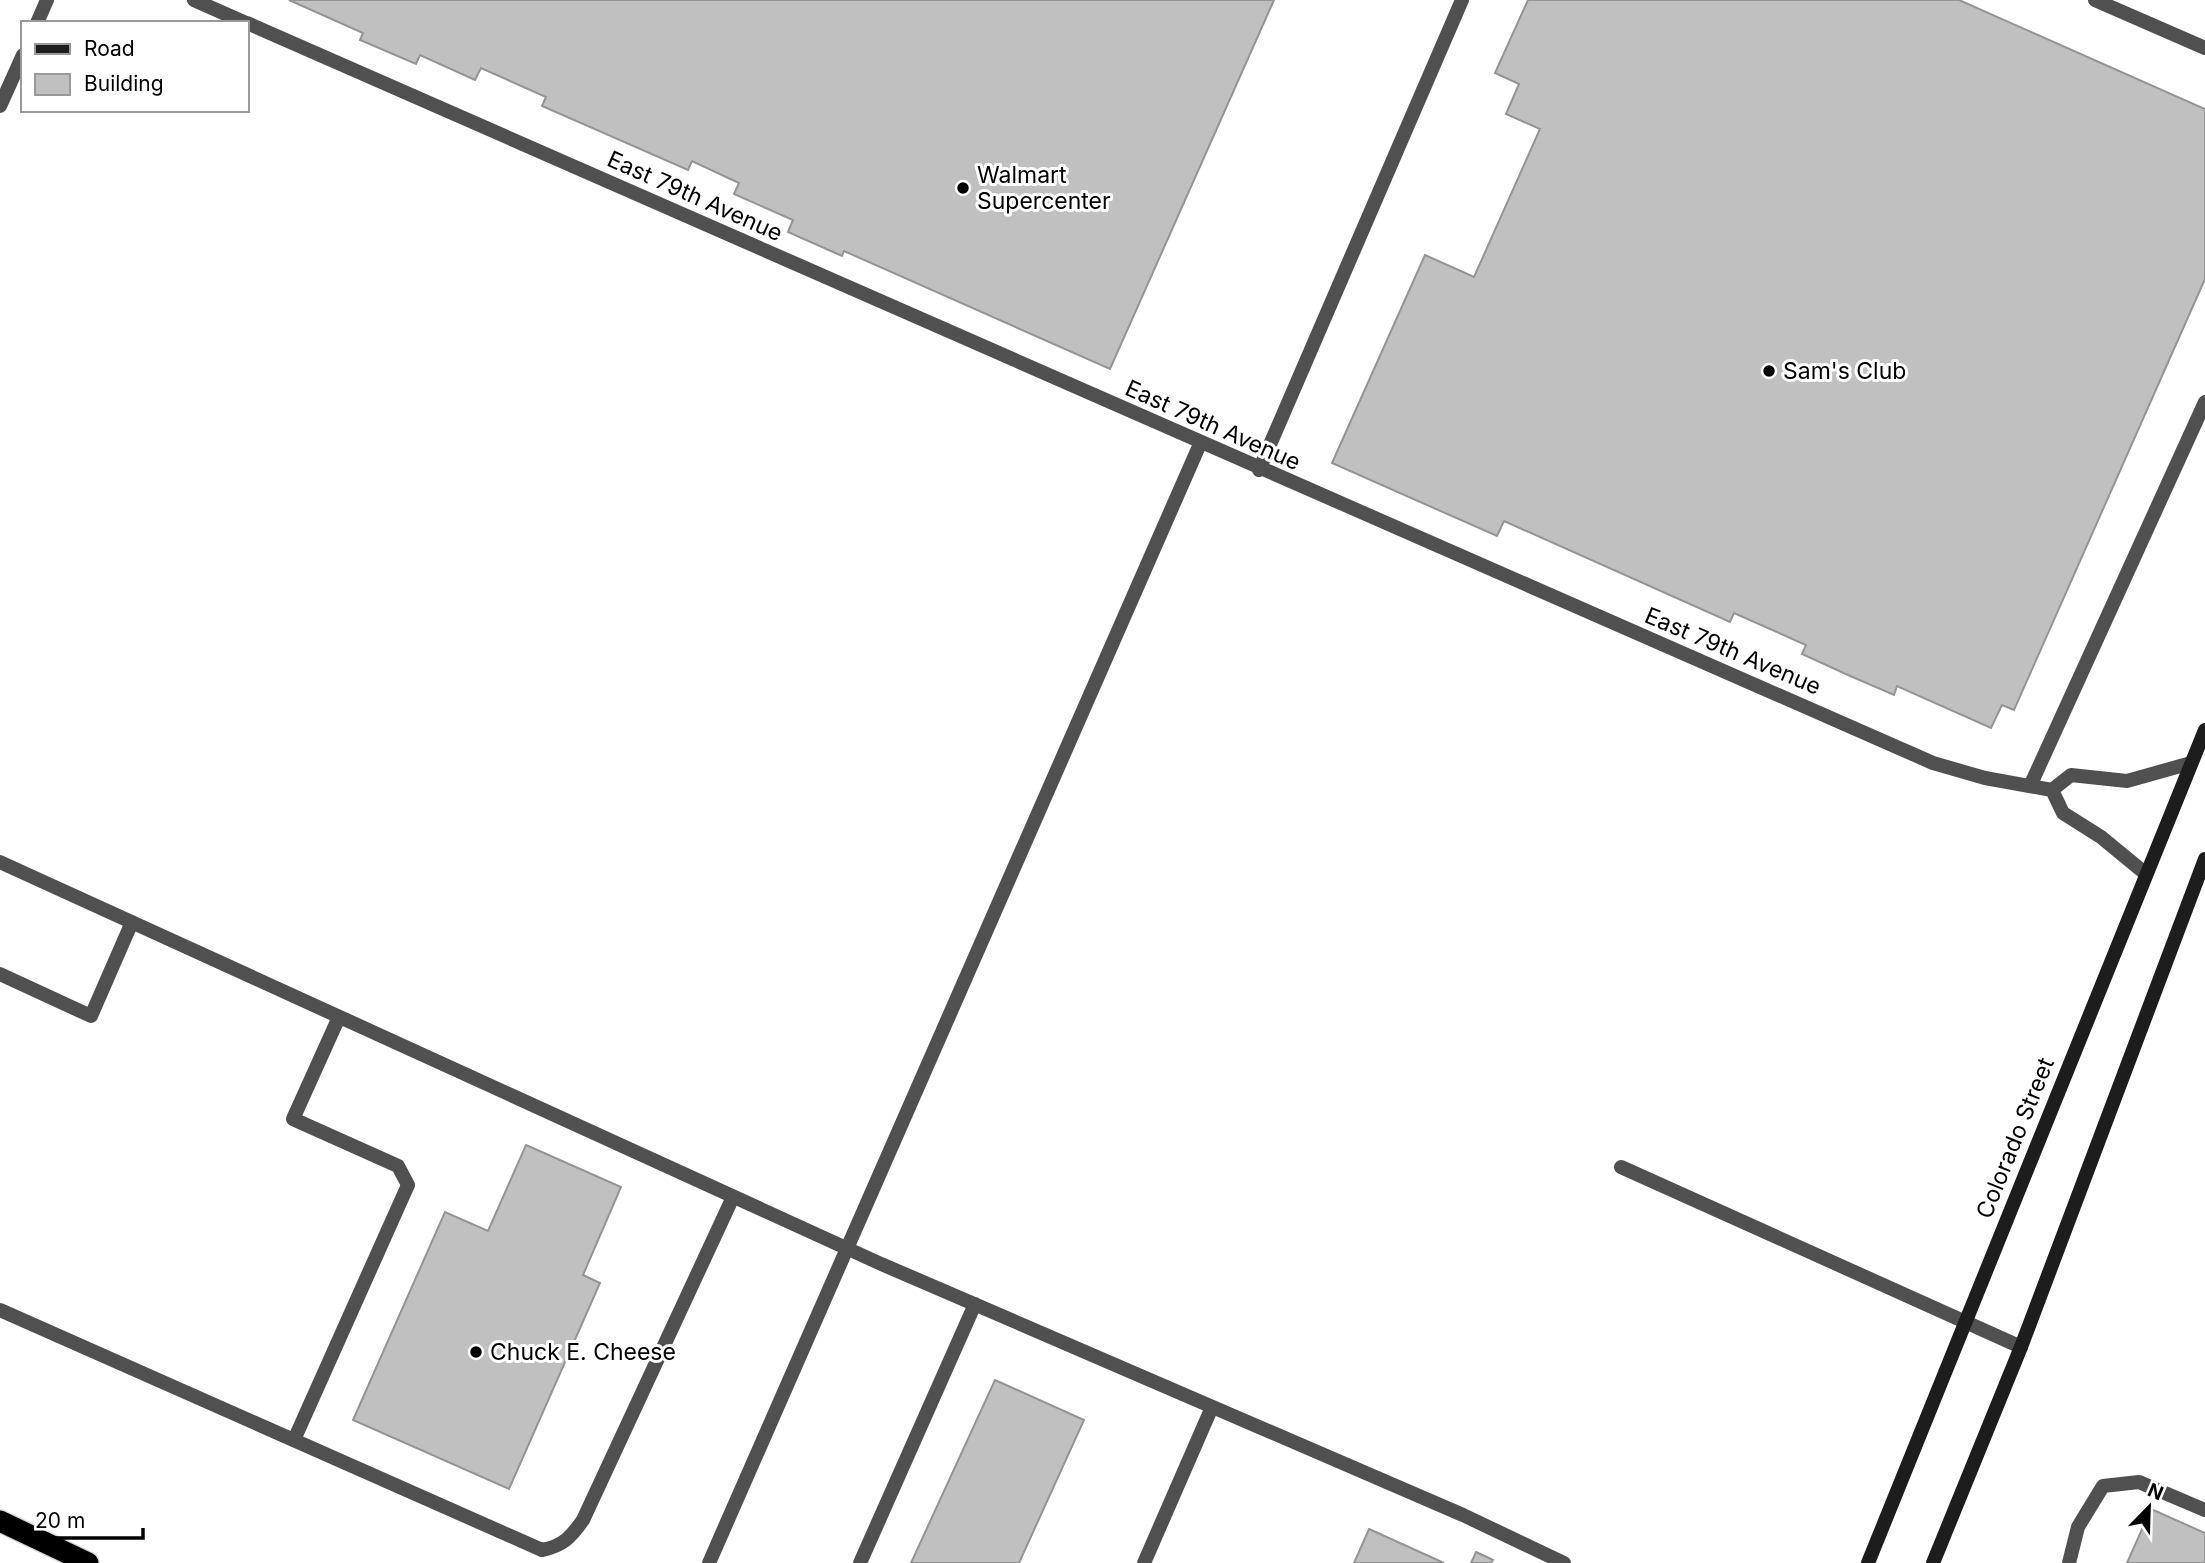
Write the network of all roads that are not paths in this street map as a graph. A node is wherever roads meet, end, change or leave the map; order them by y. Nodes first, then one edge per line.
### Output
1 (47, 0) edge
2 (194, 0) edge
3 (1462, 0) edge
4 (2095, 0) edge
5 (38, 21) edge
6 (241, 21) edge
7 (248, 24) edge
8 (2205, 48) edge
9 (21, 59) edge
10 (0, 106) edge
11 (2205, 402) edge
12 (1200, 444) junction
13 (1259, 470) junction
14 (2205, 730) edge
15 (2191, 763) junction
16 (2031, 784) junction
17 (2052, 790) junction
18 (2205, 859) edge
19 (0, 862) edge
20 (2146, 874) junction
21 (132, 922) junction
22 (0, 974) edge
23 (339, 1017) junction
24 (1621, 1167) dead end
25 (733, 1197) junction
26 (847, 1248) junction
27 (975, 1304) junction
28 (0, 1310) edge
29 (1965, 1322) junction
30 (2021, 1347) junction
31 (1212, 1406) junction
32 (294, 1440) junction
33 (2205, 1510) edge
34 (0, 1521) edge
35 (88, 1563) edge
36 (709, 1563) edge
37 (860, 1563) edge
38 (1144, 1563) edge
39 (1564, 1563) edge
40 (1868, 1563) edge
41 (1933, 1563) edge
42 (2069, 1563) edge

1 - 5 street
2 - 6 street, East 79th Avenue
3 - 13 street
4 - 8 street
7 - 12 street, East 79th Avenue
9 - 10 street
11 - 16 street
12 - 13 street, East 79th Avenue
12 - 26 street
13 - 16 street, East 79th Avenue
14 - 15 street, Colorado Street
15 - 17 street
15 - 20 street, Colorado Street
16 - 17 street, East 79th Avenue
17 - 20 street
18 - 30 street
19 - 21 street
20 - 29 street, Colorado Street
21 - 22 street
21 - 23 street
23 - 25 street
23 - 32 street
24 - 29 street
25 - 26 street
25 - 32 street
26 - 27 street
26 - 36 street
27 - 31 street
27 - 37 street
28 - 32 street
29 - 30 street
29 - 40 street, Colorado Street
30 - 41 street
31 - 38 street
31 - 39 street
33 - 42 street
34 - 35 highway

